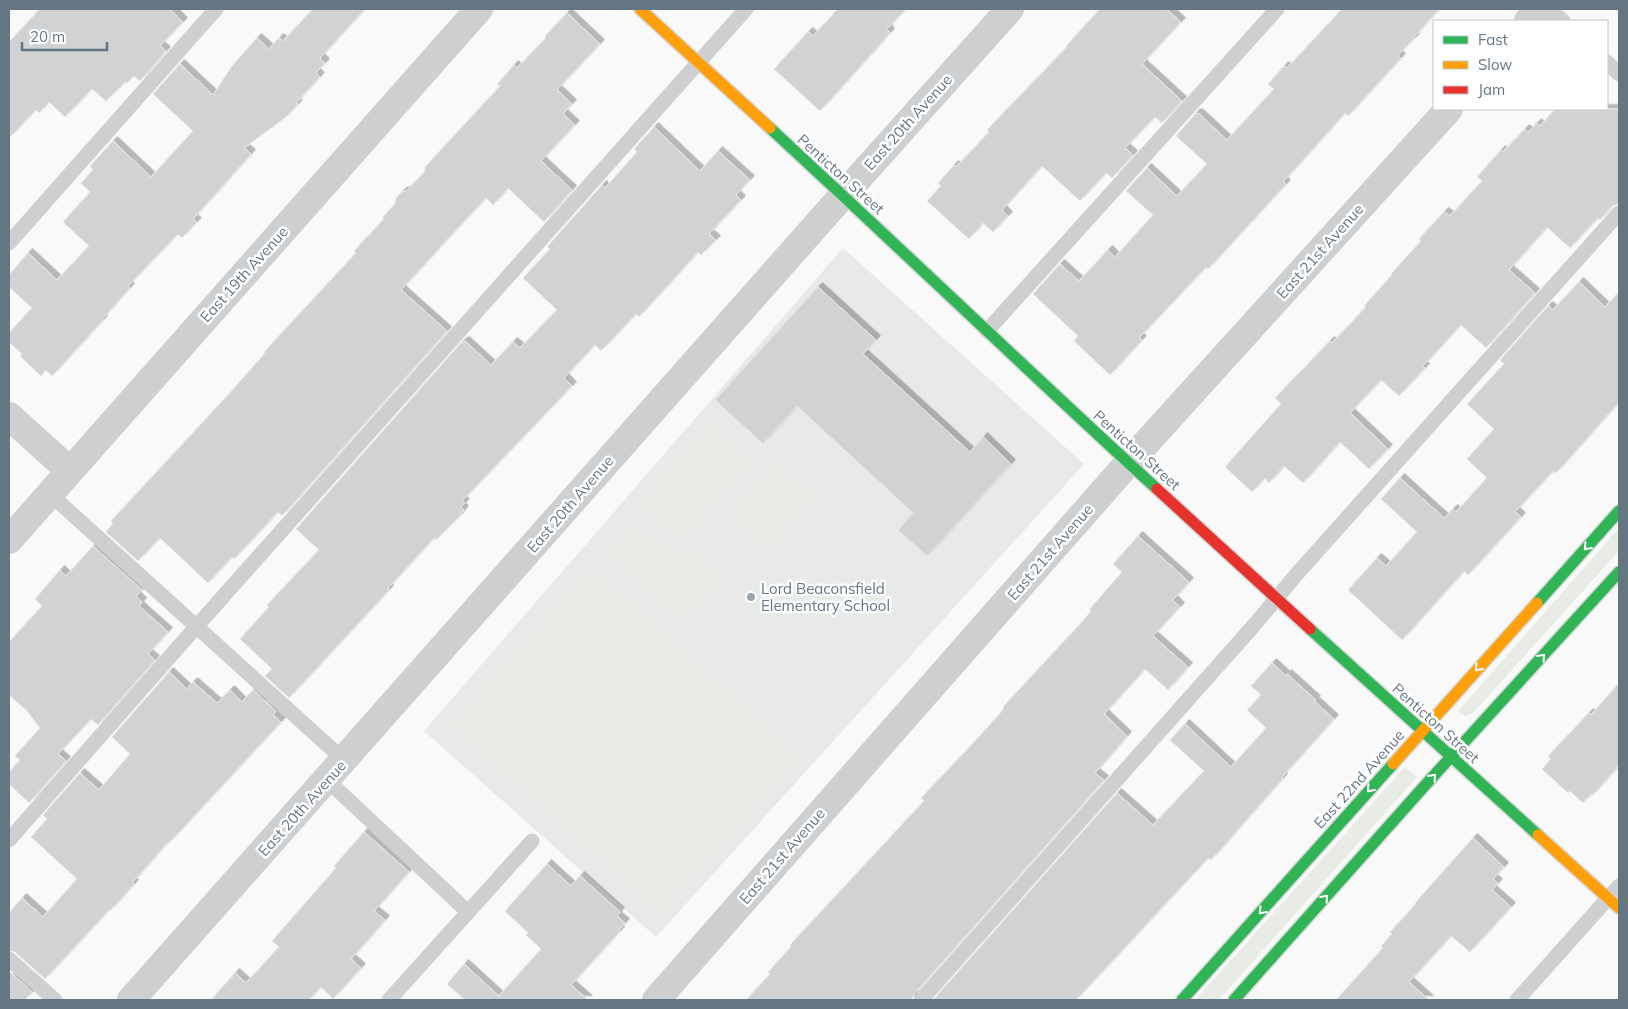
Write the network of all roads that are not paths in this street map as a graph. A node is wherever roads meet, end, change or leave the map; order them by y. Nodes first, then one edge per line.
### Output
1 (216, 9) edge
2 (479, 9) edge
3 (640, 9) edge
4 (746, 9) edge
5 (1010, 9) edge
6 (1277, 9) edge
7 (1540, 9) edge
8 (1549, 9) edge
9 (1529, 20) edge
10 (1562, 20) edge
11 (698, 62) junction
12 (1608, 63) edge
13 (1619, 74) edge
14 (1448, 110) edge
15 (842, 195) junction
16 (1619, 213) edge
17 (9, 243) edge
18 (987, 330) junction
19 (9, 416) edge
20 (1128, 462) junction
21 (70, 470) junction
22 (50, 494) junction
23 (1619, 511) edge
24 (9, 540) edge
25 (1619, 572) edge
26 (1277, 598) junction
27 (196, 627) junction
28 (1422, 730) junction
29 (1451, 757) junction
30 (335, 770) junction
31 (9, 840) edge
32 (532, 841) dead end
33 (1619, 886) edge
34 (1614, 903) edge
35 (467, 911) junction
36 (9, 959) edge
37 (55, 1000) edge
38 (131, 1000) edge
39 (389, 1000) edge
40 (656, 1000) edge
41 (921, 1000) edge
42 (1182, 1000) edge
43 (1234, 1000) edge
44 (1517, 1000) edge

1 - 17 lane
2 - 21 street, East 19th Avenue
3 - 11 street, Penticton Street
4 - 11 lane
5 - 15 street, East 20th Avenue
6 - 18 lane
7 - 9 street
8 - 10 lane
11 - 15 street, Penticton Street
11 - 27 lane
12 - 13 lane
14 - 20 street, East 21st Avenue
15 - 18 street, Penticton Street
15 - 30 street, East 20th Avenue
16 - 26 lane
18 - 20 street, Penticton Street
19 - 21 street
20 - 26 street, Penticton Street
20 - 40 street, East 21st Avenue
21 - 22 street, East 19th Avenue
22 - 24 street, East 19th Avenue
22 - 27 lane
23 -> 28 street, East 22nd Avenue
29 -> 25 street
26 - 28 street, Penticton Street
26 - 41 lane
27 - 30 lane
27 - 31 lane
28 - 29 street, Penticton Street
28 -> 42 street, East 22nd Avenue
29 - 34 street, Penticton Street
43 -> 29 street
30 - 35 lane
30 - 38 street, East 20th Avenue
32 - 35 lane
33 - 34 lane
34 - 44 lane
35 - 39 lane
36 - 37 lane

